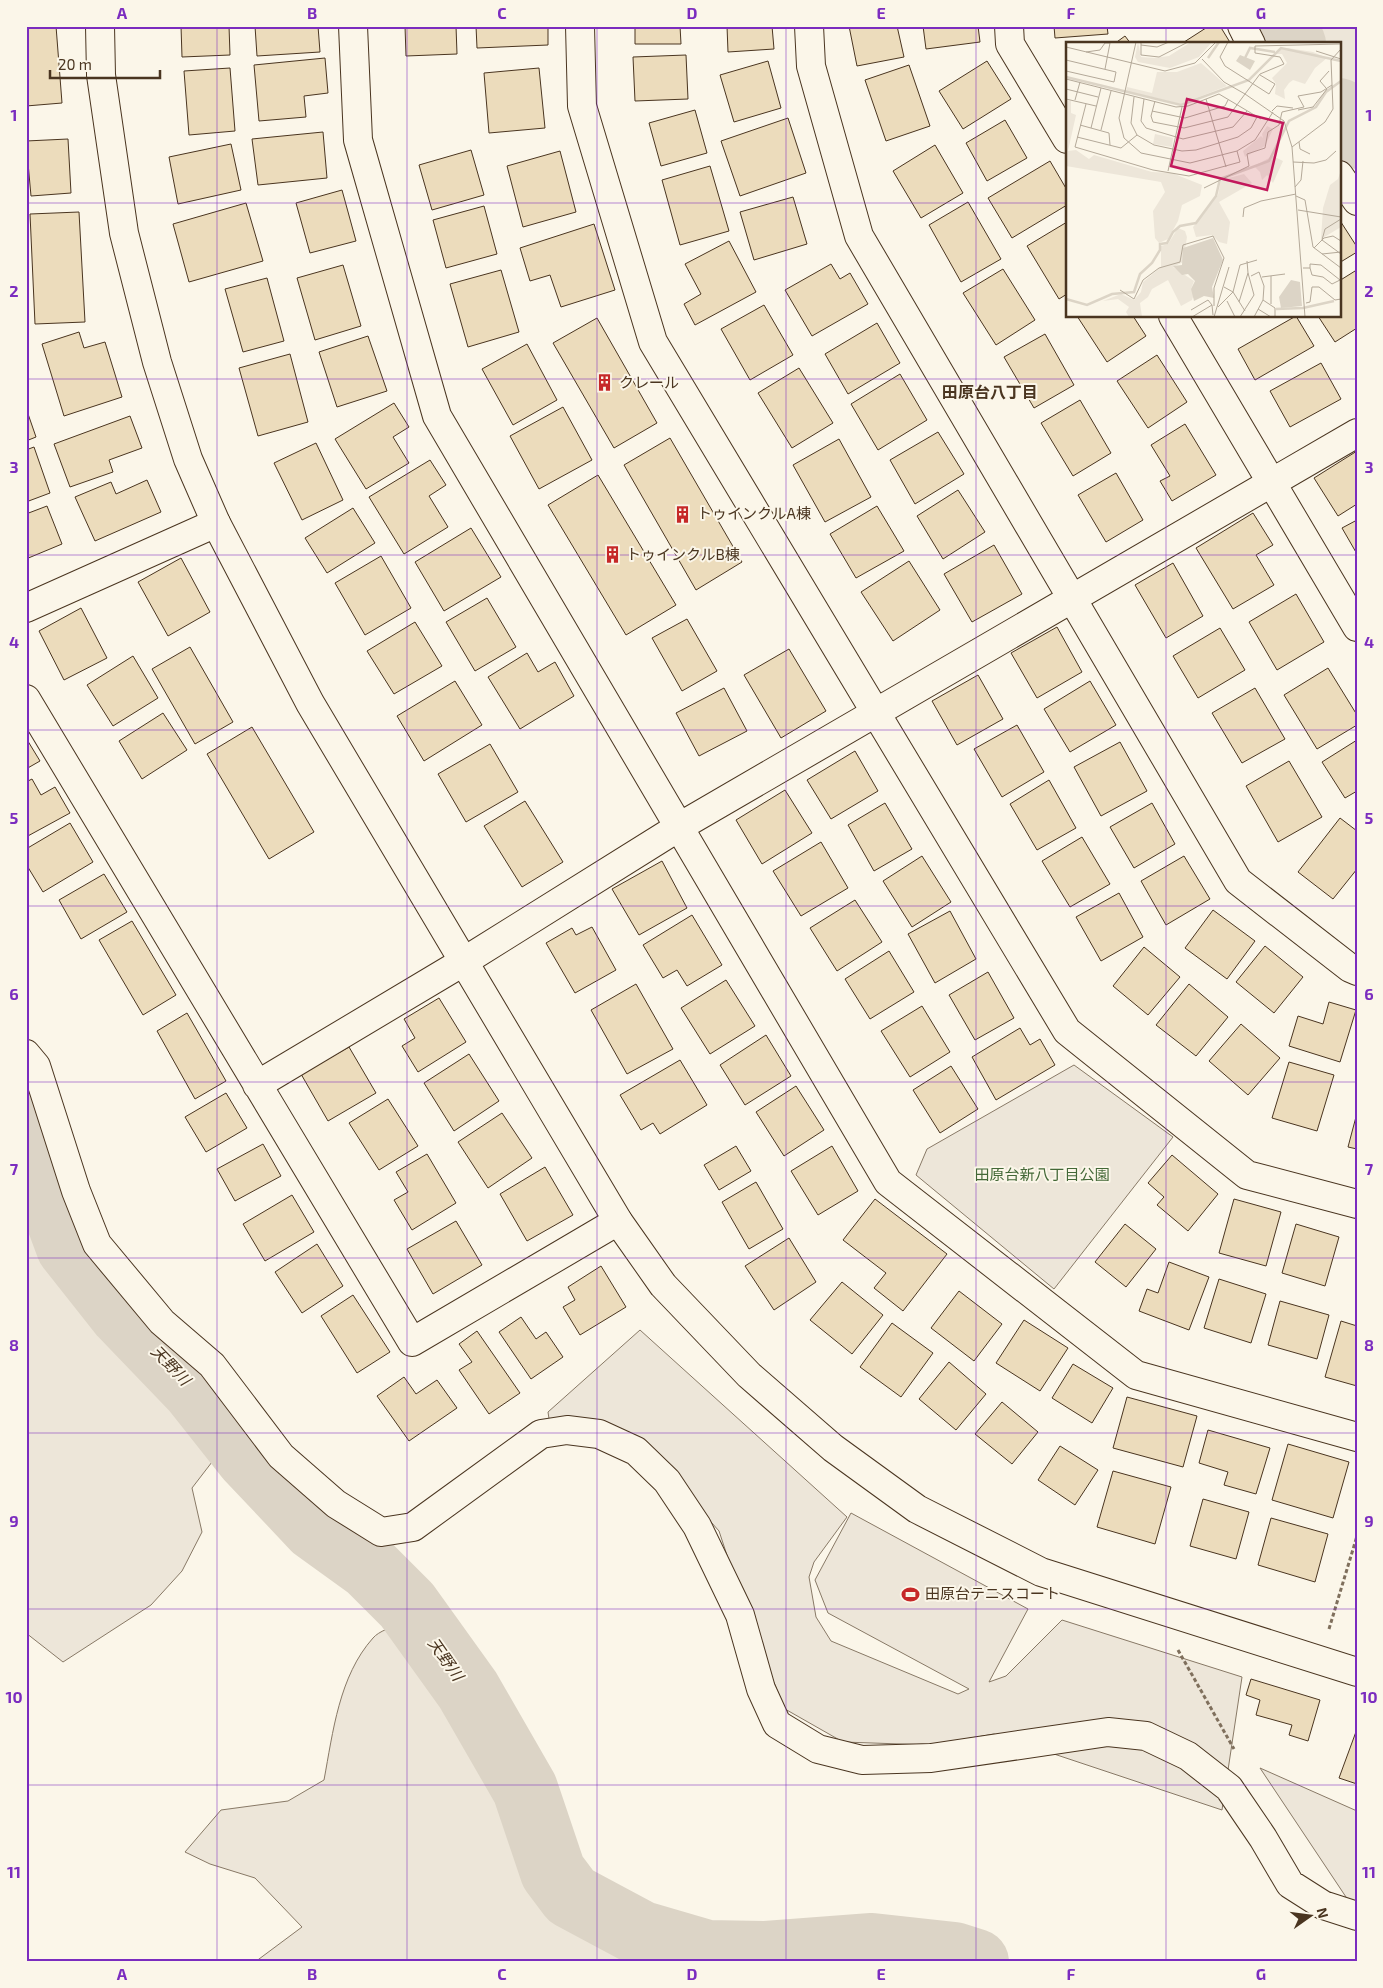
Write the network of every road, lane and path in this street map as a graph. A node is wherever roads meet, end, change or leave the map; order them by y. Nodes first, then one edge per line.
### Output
1 (100, 26) edge
2 (353, 26) edge
3 (580, 26) edge
4 (809, 26) edge
5 (1009, 26) edge
6 (1242, 26) edge
7 (1250, 42) edge
8 (1066, 137) edge
9 (1340, 176) edge
10 (1357, 200) edge
11 (1174, 318) edge
12 (1357, 433) edge
13 (1272, 482) junction
14 (216, 523) junction
15 (1071, 598) junction
16 (26, 608) edge
17 (1357, 627) edge
18 (26, 699) edge
19 (878, 713) junction
20 (678, 827) junction
21 (464, 962) junction
22 (1357, 970) edge
23 (26, 1054) edge
24 (257, 1085) junction
25 (1357, 1204) edge
26 (618, 1221) junction
27 (1357, 1437) edge
28 (1357, 1536) edge
29 (1336, 1606) dead end
30 (1357, 1672) edge
31 (1357, 1916) edge

1 - 14 street
2 - 20 street
3 - 19 street
4 - 15 street
5 - 8 street
6 - 7 street
9 - 10 street
11 - 13 street
12 - 13 street
13 - 15 street
13 - 17 street
14 - 16 street
14 - 21 street
15 - 19 street
15 - 22 street
18 - 24 street
19 - 20 street
19 - 25 street
20 - 21 street
20 - 27 street
21 - 24 street
21 - 26 street
23 - 31 street
24 - 26 street
26 - 30 street
28 - 29 path

